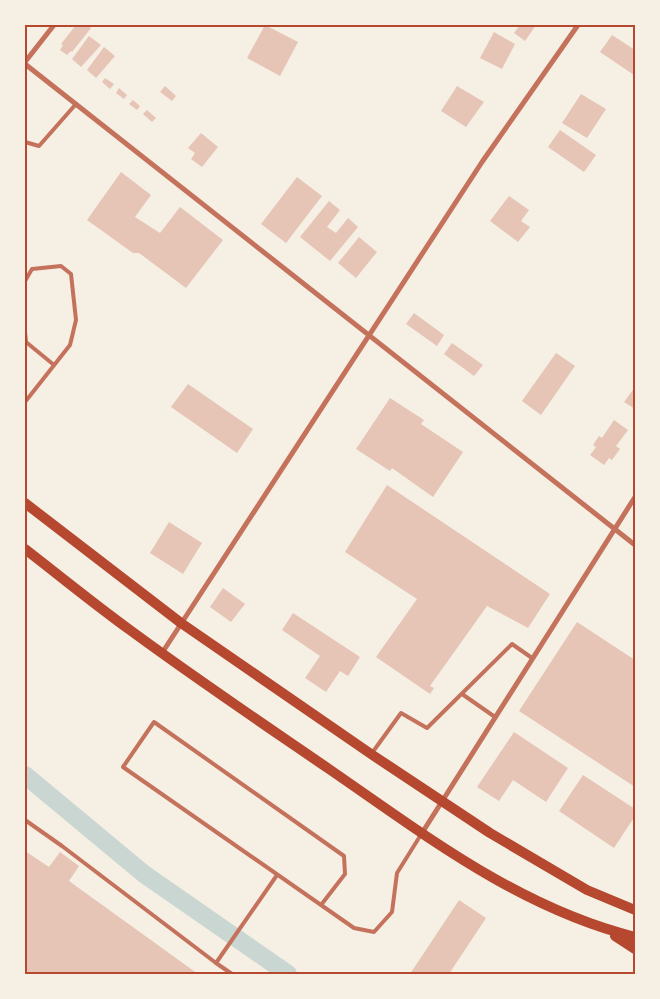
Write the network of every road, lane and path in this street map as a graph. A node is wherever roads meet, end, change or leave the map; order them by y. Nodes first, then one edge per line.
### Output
1 (54, 25) edge
2 (578, 25) edge
3 (25, 63) edge
4 (76, 104) junction
5 (25, 142) edge
6 (25, 281) edge
7 (25, 332) edge
8 (370, 335) junction
9 (26, 342) edge
10 (54, 365) junction
11 (25, 401) edge
12 (635, 497) edge
13 (25, 503) edge
14 (614, 528) junction
15 (635, 545) edge
16 (25, 549) edge
17 (181, 623) junction
18 (161, 653) junction
19 (532, 658) junction
20 (462, 694) junction
21 (495, 717) junction
22 (371, 754) junction
23 (442, 802) junction
24 (25, 820) edge
25 (422, 833) junction
26 (277, 875) junction
27 (321, 905) junction
28 (635, 910) edge
29 (604, 928) junction
30 (635, 938) edge
31 (635, 949) edge
32 (216, 963) junction
33 (232, 974) edge

1 - 3 street
2 - 8 street
3 - 4 street
4 - 5 lane
4 - 8 street
6 - 10 lane
7 - 9 lane
8 - 14 street
8 - 17 street
9 - 10 lane
10 - 11 lane
12 - 14 street
13 - 17 main road
14 - 15 street
14 - 19 street
16 - 18 main road
17 - 18 street
17 - 22 main road
18 - 25 main road
19 - 20 lane
19 - 21 street
20 - 21 lane
20 - 22 lane
21 - 23 street
22 - 23 main road
23 - 25 street
23 - 28 main road
24 - 32 lane
25 - 27 lane
25 - 29 main road
26 - 27 lane
26 - 27 lane
26 - 32 lane
29 - 30 main road
29 - 31 main road
32 - 33 lane

